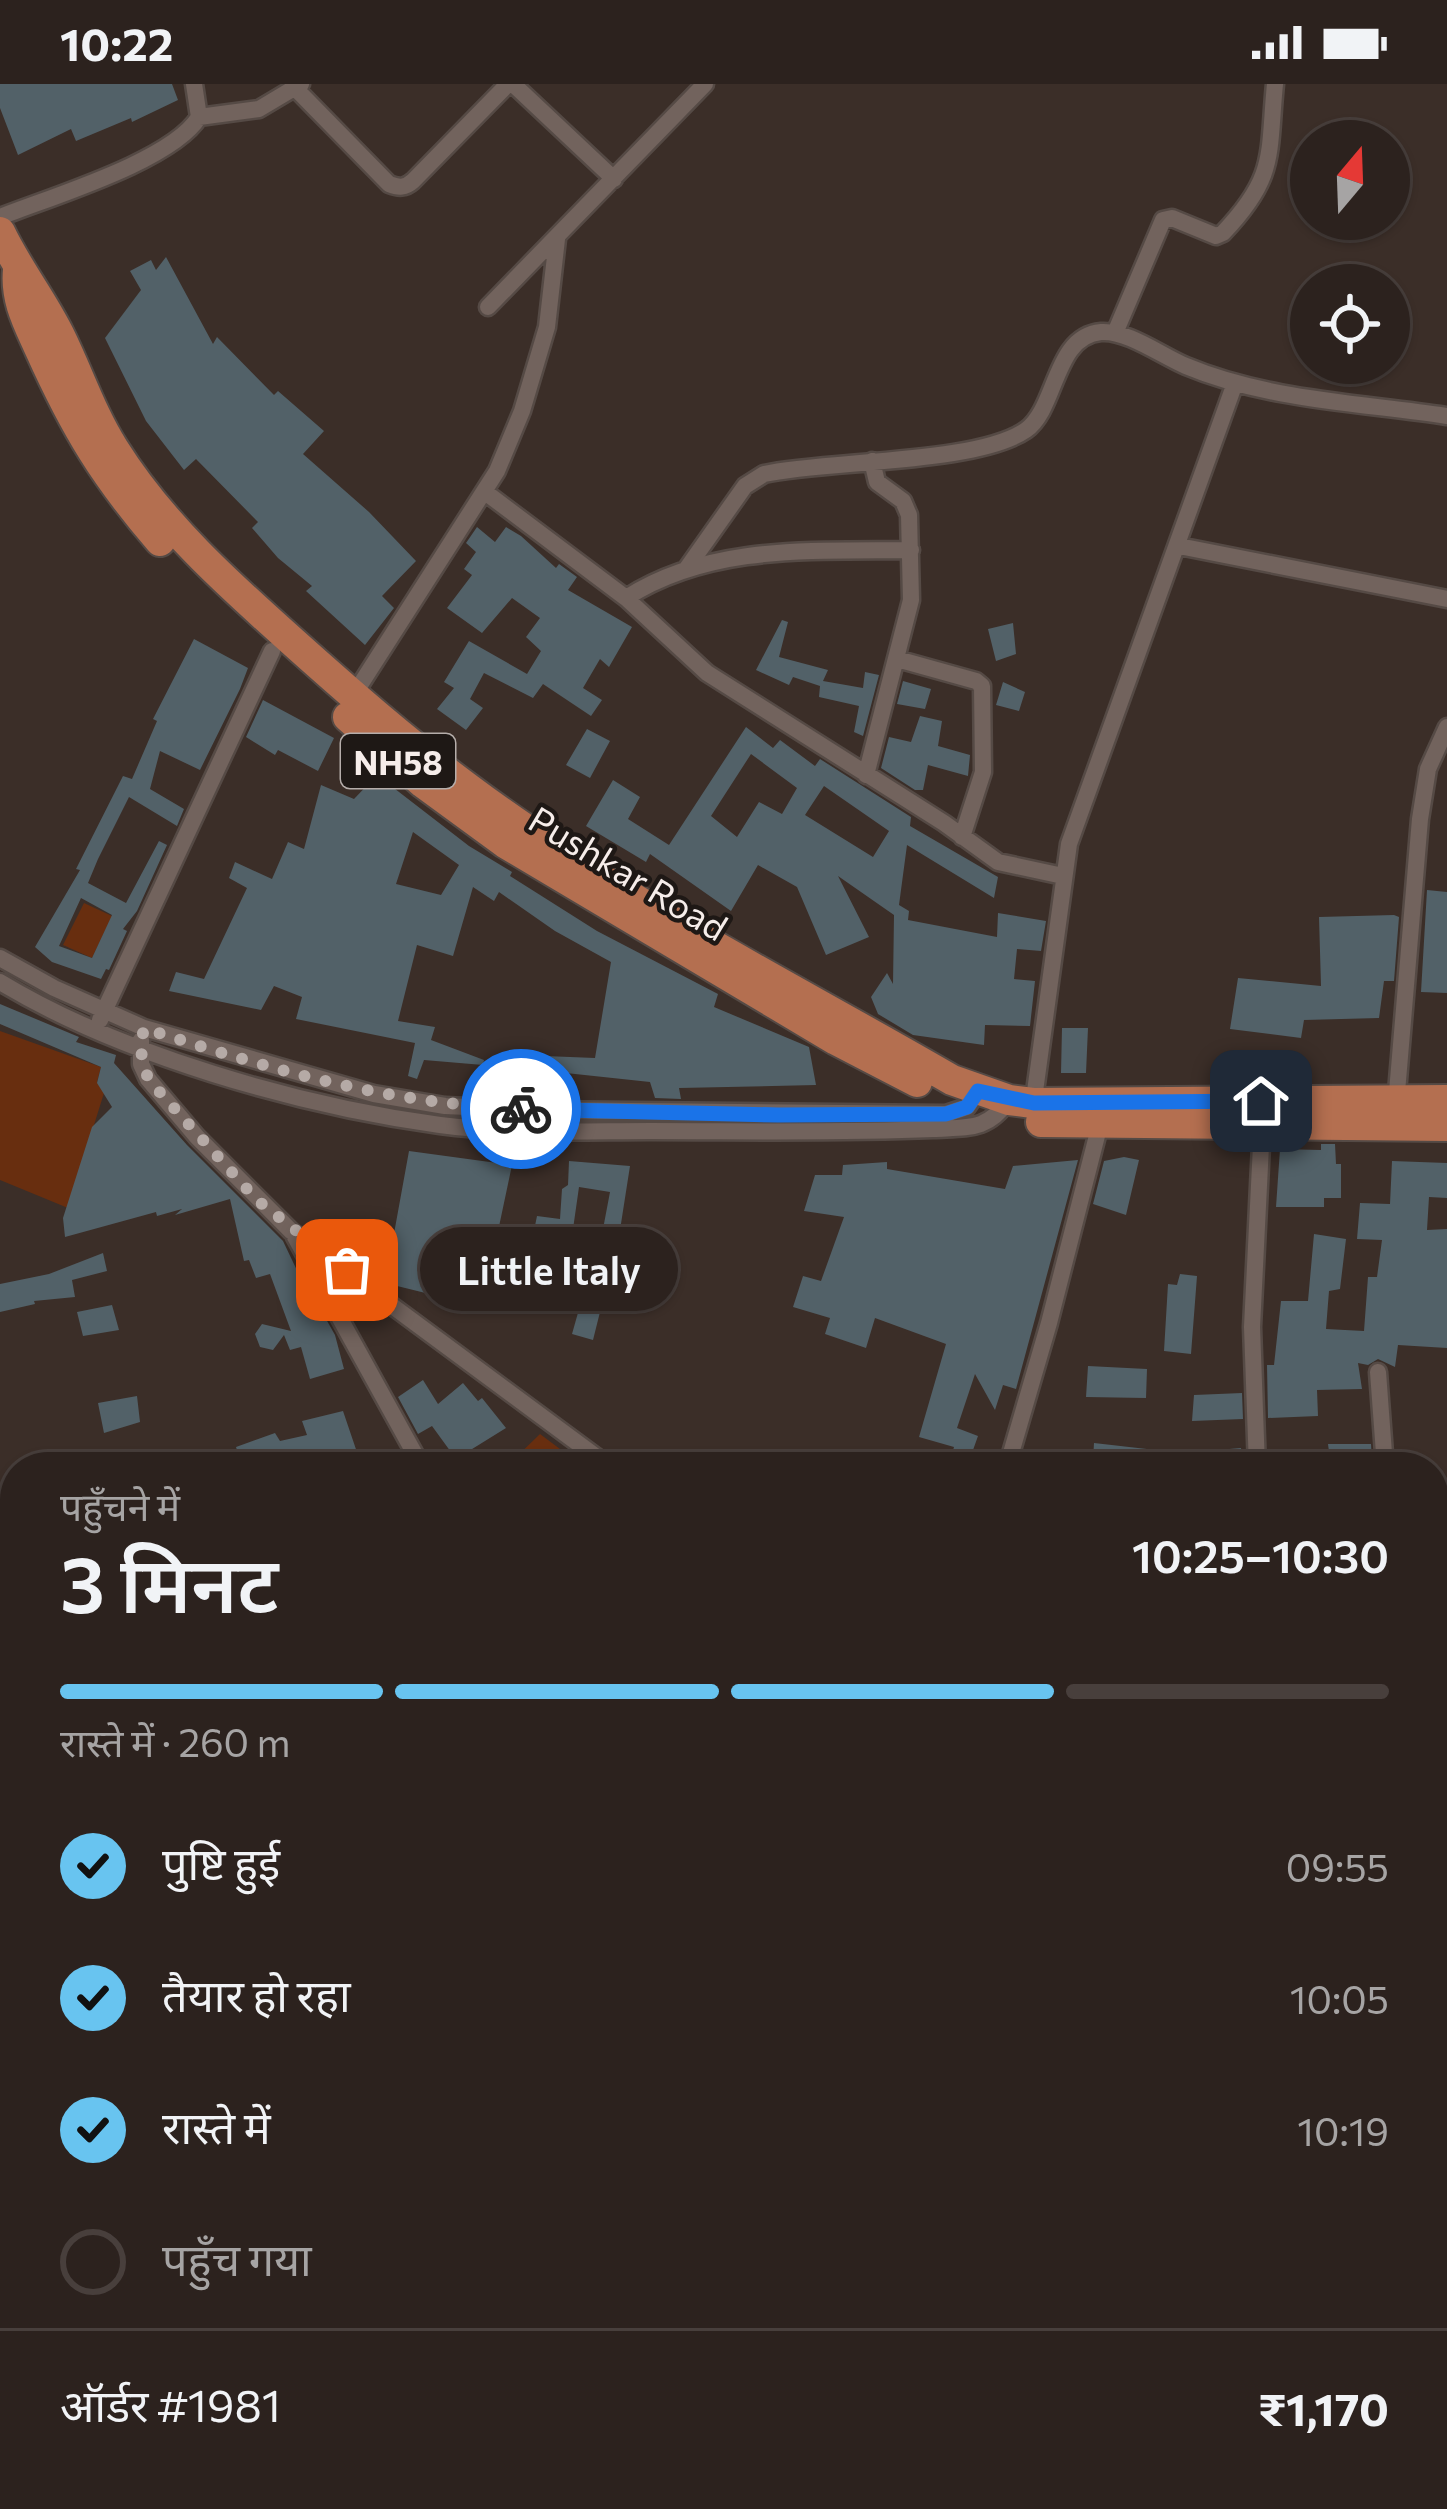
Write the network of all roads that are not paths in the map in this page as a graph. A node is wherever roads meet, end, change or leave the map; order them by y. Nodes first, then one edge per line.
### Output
1 (194, 84) edge
2 (510, 84) edge
3 (705, 84) edge
4 (1275, 84) edge
5 (298, 87) edge
6 (199, 117) junction
7 (614, 179) junction
8 (0, 217) edge
9 (0, 232) edge
10 (557, 239) junction
11 (18, 270) junction
12 (488, 307) dead end
13 (1115, 333) junction
14 (1235, 383) junction
15 (1447, 416) edge
16 (872, 461) junction
17 (485, 492) junction
18 (1179, 546) junction
19 (911, 550) junction
20 (687, 568) junction
21 (626, 598) junction
22 (1447, 599) edge
23 (272, 651) junction
24 (897, 659) junction
25 (353, 696) junction
26 (1447, 727) edge
27 (866, 775) junction
28 (962, 837) junction
29 (1063, 876) junction
30 (0, 958) edge
31 (0, 982) edge
32 (105, 1011) junction
33 (94, 1028) junction
34 (144, 1028) junction
35 (140, 1048) junction
36 (972, 1099) junction
37 (1447, 1100) edge
38 (445, 1106) junction
39 (1017, 1111) junction
40 (1396, 1113) junction
41 (1100, 1124) junction
42 (1262, 1124) junction
43 (443, 1125) junction
44 (1447, 1126) edge
45 (292, 1231) junction
46 (1378, 1372) dead end
47 (414, 1452) edge
48 (590, 1452) edge
49 (1010, 1452) edge
50 (1256, 1452) edge
51 (1384, 1452) edge

1 - 6 street
2 - 5 street
2 - 7 street
3 - 7 street
4 - 13 street
5 - 6 street
6 - 8 street
7 - 10 street
9 - 11 highway, Pushkar Road / NH58
10 - 12 street
10 - 17 street
11 - 23 highway, Pushkar Road / NH58
11 - 25 highway, Pushkar Road / NH58
13 - 14 street
13 - 16 street
14 - 15 street
14 - 18 street
16 - 19 street
16 - 20 street
17 - 21 street
17 - 25 street
18 - 22 street
18 - 29 street
19 - 20 street
19 - 24 street
20 - 21 street
21 - 27 street
23 - 32 street
23 - 36 highway, Pushkar Road / NH58
24 - 27 street
24 - 28 street
25 - 36 highway, Pushkar Road / NH58
26 - 40 street
27 - 28 street
28 - 29 street
29 - 39 street
30 - 32 street
31 - 33 street
32 - 33 street
32 - 34 street
33 - 35 street
34 - 35 street
34 - 38 street
35 - 43 street
35 - 45 street
36 - 38 street
36 - 39 highway, Pushkar Road / NH58
37 - 40 highway, Pushkar Road / NH58
38 - 43 street
39 - 40 highway, Pushkar Road / NH58
39 - 41 highway, Pushkar Road / NH58
39 - 43 street
40 - 42 highway, Pushkar Road / NH58
40 - 44 highway, Pushkar Road / NH58
41 - 42 highway, Pushkar Road / NH58
41 - 49 street
42 - 50 street
45 - 47 street
45 - 48 street
46 - 51 street

